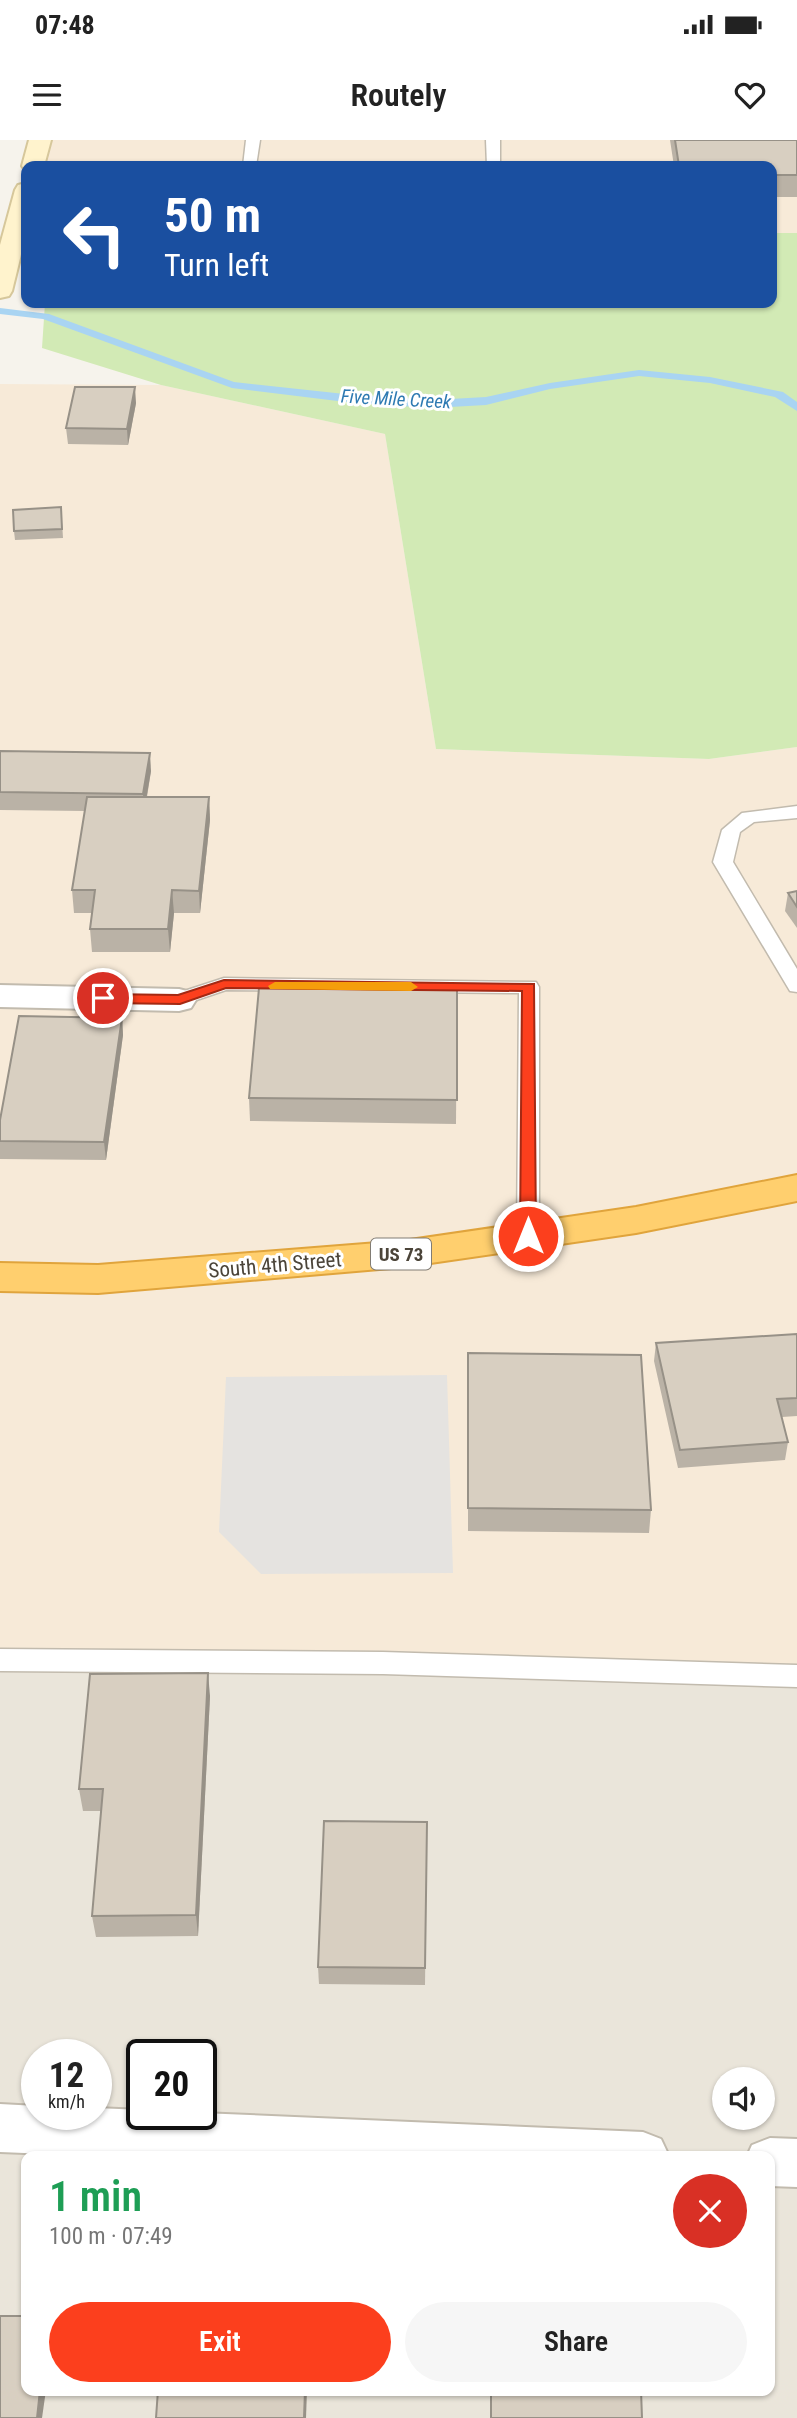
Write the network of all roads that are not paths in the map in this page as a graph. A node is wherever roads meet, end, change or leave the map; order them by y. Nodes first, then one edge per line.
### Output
1 (40, 140) edge
2 (253, 140) edge
3 (493, 140) edge
4 (34, 161) edge
5 (251, 161) edge
6 (495, 161) edge
7 (21, 210) edge
8 (0, 291) edge
9 (797, 812) edge
10 (797, 986) edge
11 (0, 996) edge
12 (180, 1000) joint
13 (797, 1188) edge
14 (528, 1236) junction
15 (0, 1277) edge
16 (0, 1660) edge
17 (797, 1676) edge
18 (0, 2127) edge
19 (532, 2151) edge
20 (775, 2162) edge
21 (797, 2163) edge

1 - 4 street
2 - 5 lane
3 - 6 lane
7 - 8 street
9 - 10 lane
11 - 12 street
12 - 14 lane
13 - 14 highway, South 4th Street / US 73
14 - 15 highway, South 4th Street / US 73
16 - 17 lane
18 - 19 street
20 - 21 street

